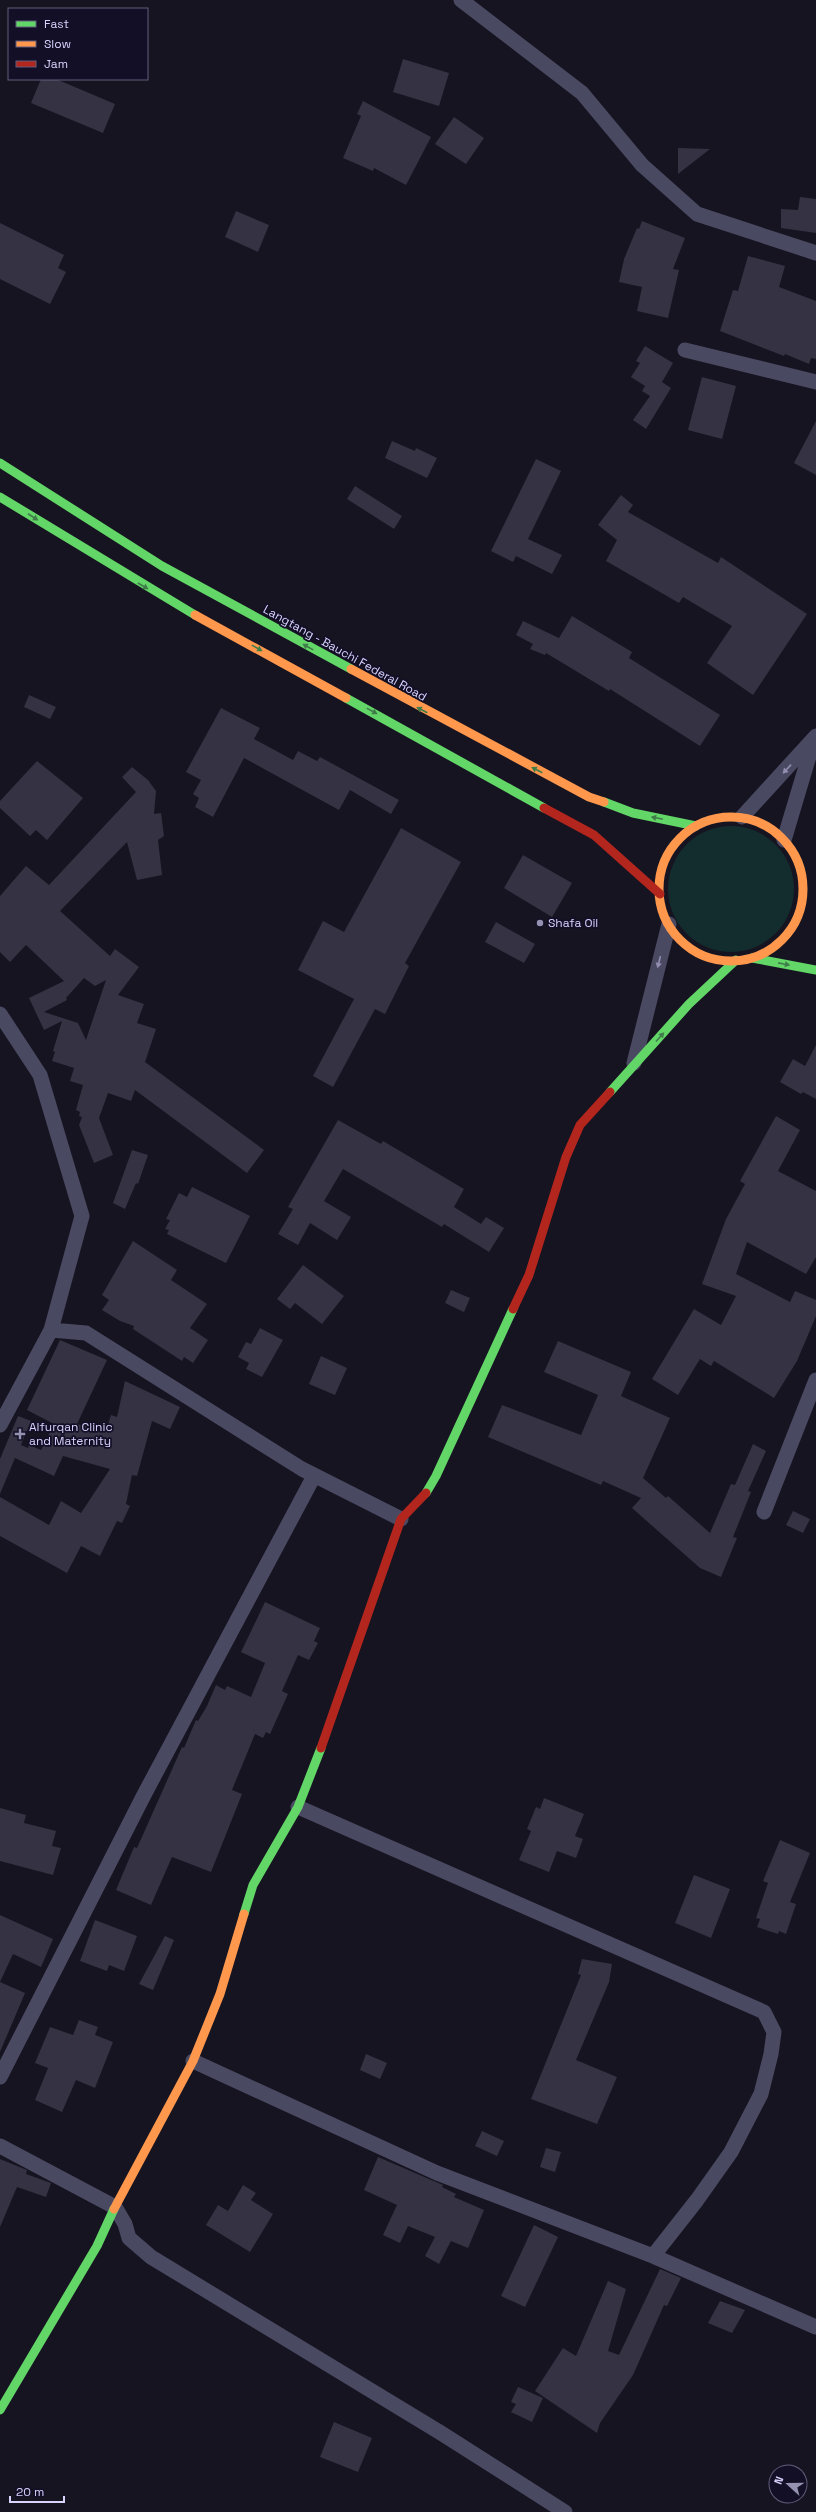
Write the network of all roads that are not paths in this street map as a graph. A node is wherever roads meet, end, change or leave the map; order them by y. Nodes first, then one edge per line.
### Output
1 (461, 0) edge
2 (816, 253) edge
3 (685, 350) dead end
4 (816, 382) edge
5 (0, 463) edge
6 (0, 496) edge
7 (815, 738) edge
8 (742, 817) junction
9 (696, 826) junction
10 (784, 840) junction
11 (800, 868) junction
12 (812, 886) dead end
13 (660, 894) junction
14 (669, 924) junction
15 (752, 958) junction
16 (736, 960) junction
17 (816, 970) edge
18 (0, 1014) edge
19 (633, 1065) junction
20 (51, 1330) junction
21 (816, 1380) edge
22 (0, 1425) edge
23 (314, 1476) junction
24 (764, 1512) dead end
25 (401, 1519) junction
26 (298, 1807) junction
27 (193, 2061) junction
28 (0, 2077) edge
29 (0, 2146) edge
30 (115, 2207) junction
31 (653, 2256) junction
32 (816, 2327) edge
33 (0, 2410) edge
34 (565, 2512) edge

1 - 2 street
3 - 4 street
9 -> 5 main road, Langtang - Bauchi Federal Road
6 -> 13 main road
7 -> 8 street
7 - 10 street
8 - 9 main road
8 - 10 main road
9 - 13 main road
10 - 11 main road
11 - 12 main road
11 - 15 main road
13 - 14 main road
14 - 16 main road
14 -> 19 street
15 - 16 main road
15 -> 17 main road
19 -> 16 main road
18 - 20 street
19 - 25 main road
20 - 22 street
20 - 23 street
21 - 24 street
23 - 25 street
23 - 28 street
25 - 26 main road
26 - 27 main road
26 - 31 street
27 - 30 main road
27 - 31 street
29 - 30 street
30 - 33 main road
30 - 34 street
31 - 32 street

